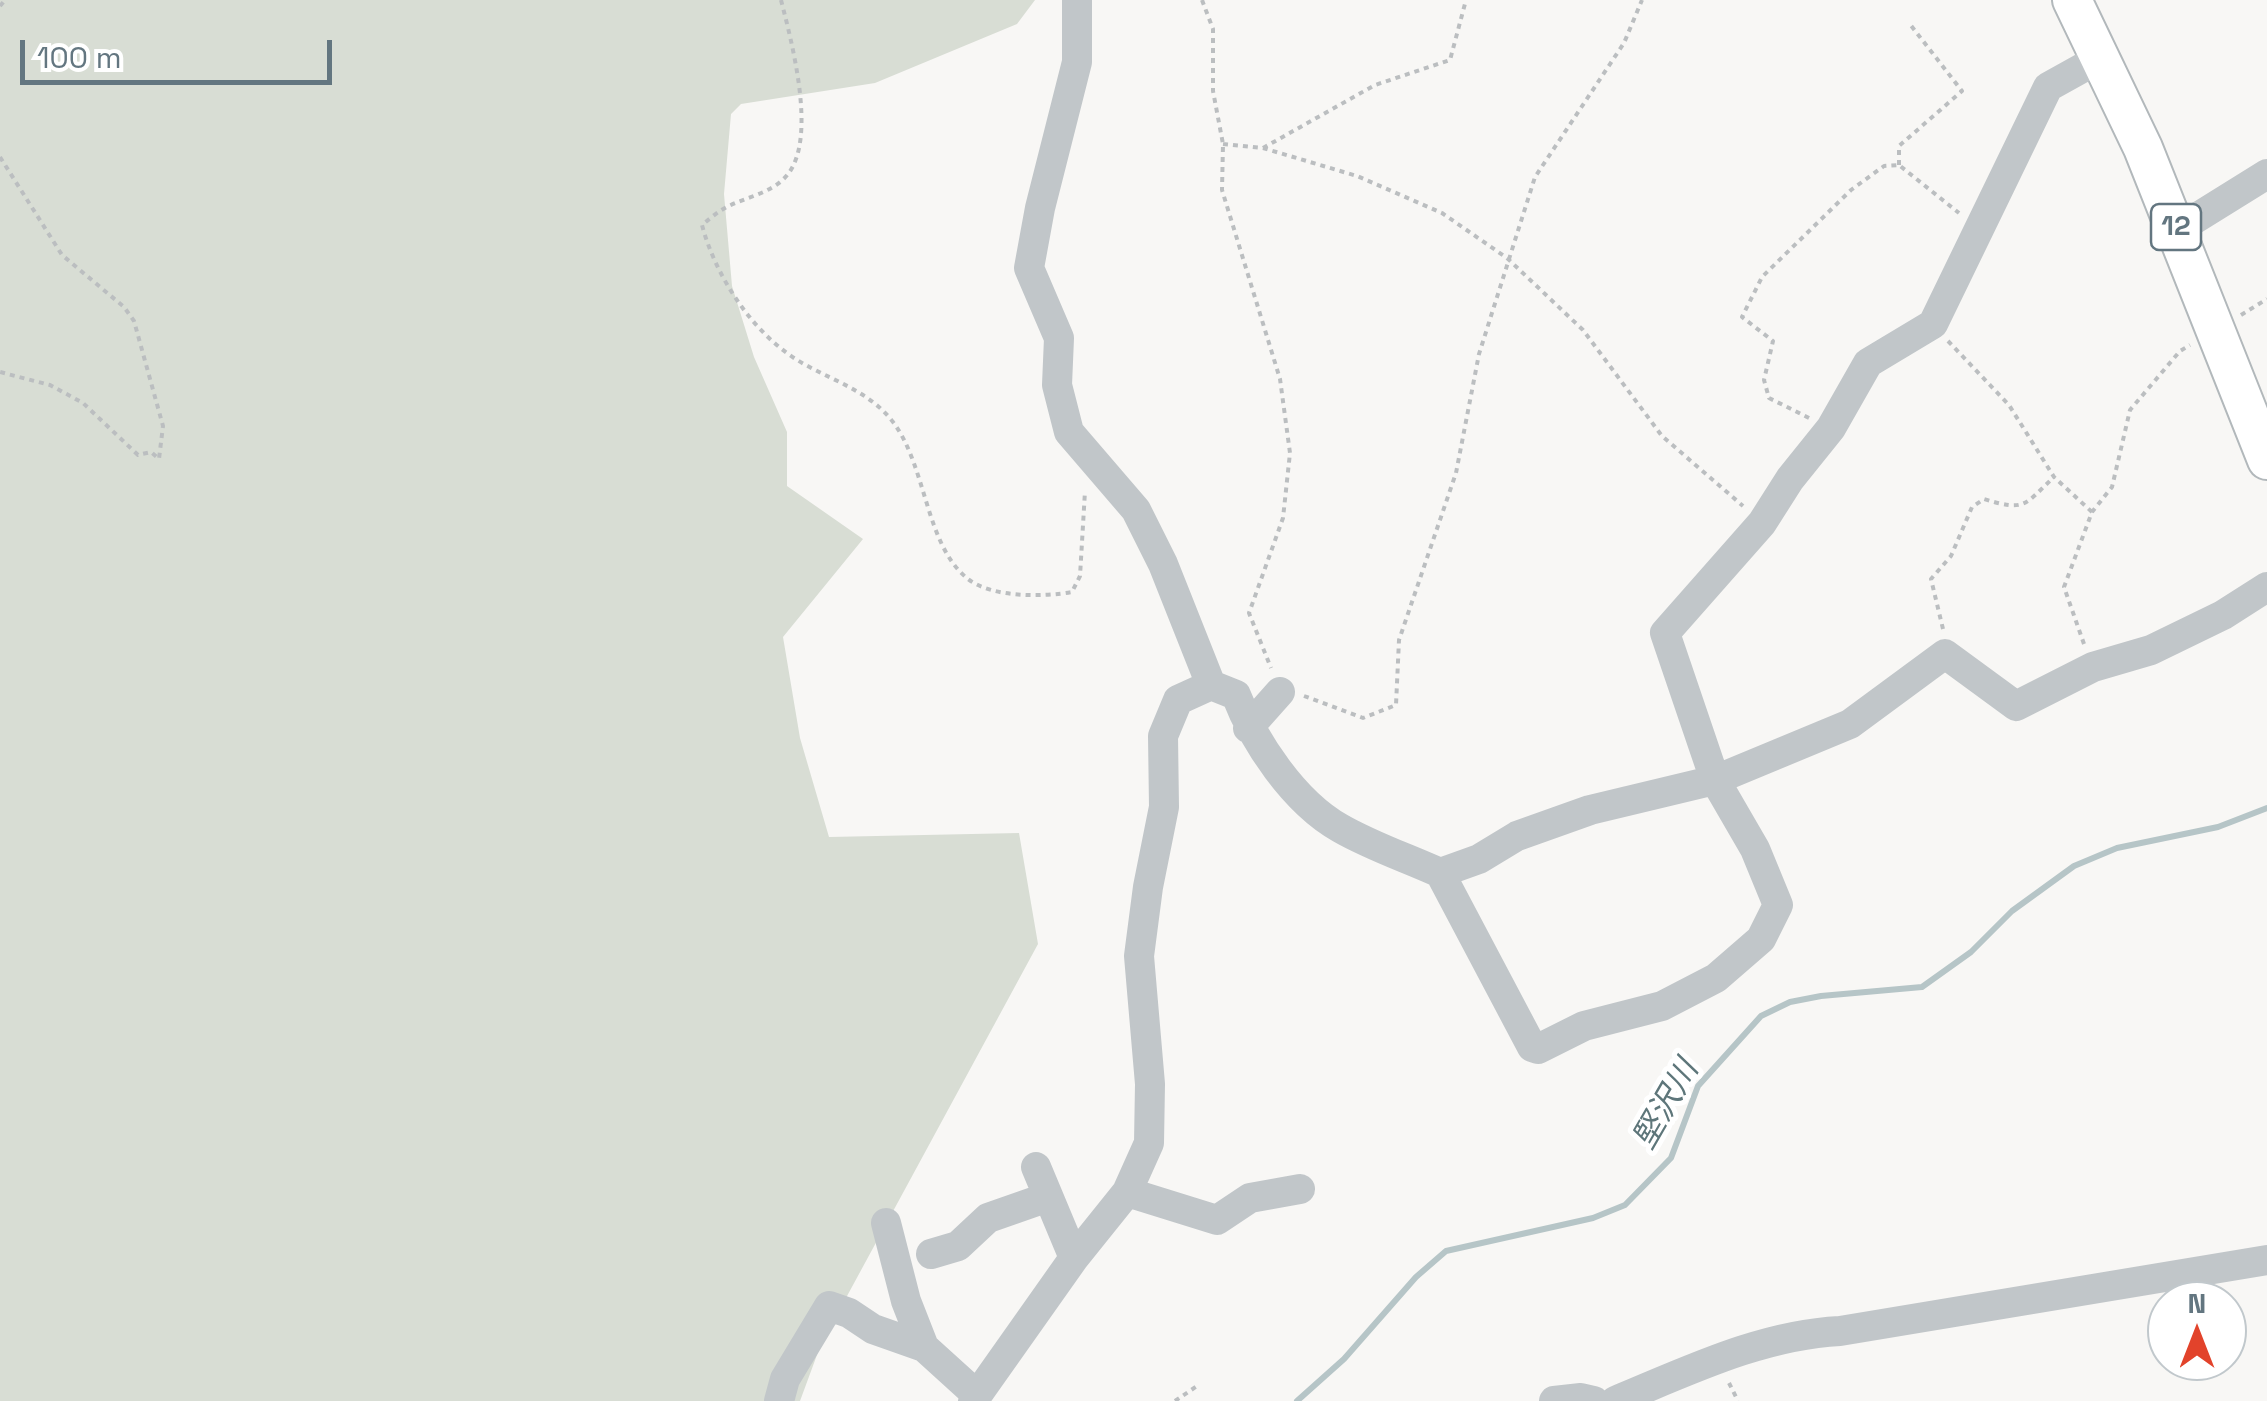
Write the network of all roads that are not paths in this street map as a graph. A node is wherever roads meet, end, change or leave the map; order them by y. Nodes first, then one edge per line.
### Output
1 (1077, 0) edge
2 (2072, 0) edge
3 (2102, 57) junction
4 (2267, 174) edge
5 (2177, 230) junction
6 (2267, 460) edge
7 (2267, 587) edge
8 (1211, 685) junction
9 (1280, 692) road end
10 (1248, 728) junction
11 (1715, 780) junction
12 (1440, 873) junction
13 (1300, 1190) dead end
14 (1128, 1192) junction
15 (886, 1223) dead end
16 (930, 1254) dead end
17 (1074, 1258) junction
18 (2267, 1260) edge
19 (924, 1347) junction
20 (975, 1398) edge
21 (778, 1401) edge
22 (1554, 1401) edge
23 (1594, 1401) edge
24 (1616, 1401) edge

1 - 8 street
2 - 3 main road, 12
3 - 5 main road, 12
3 - 11 street
4 - 5 street
5 - 6 main road, 12
7 - 11 street
8 - 10 street
8 - 14 street
9 - 10 street
10 - 12 street
11 - 12 street
11 - 12 street
13 - 14 street
14 - 17 street
15 - 19 street
16 - 17 street
17 - 20 street
18 - 24 street
19 - 20 street
19 - 21 street
22 - 23 street

